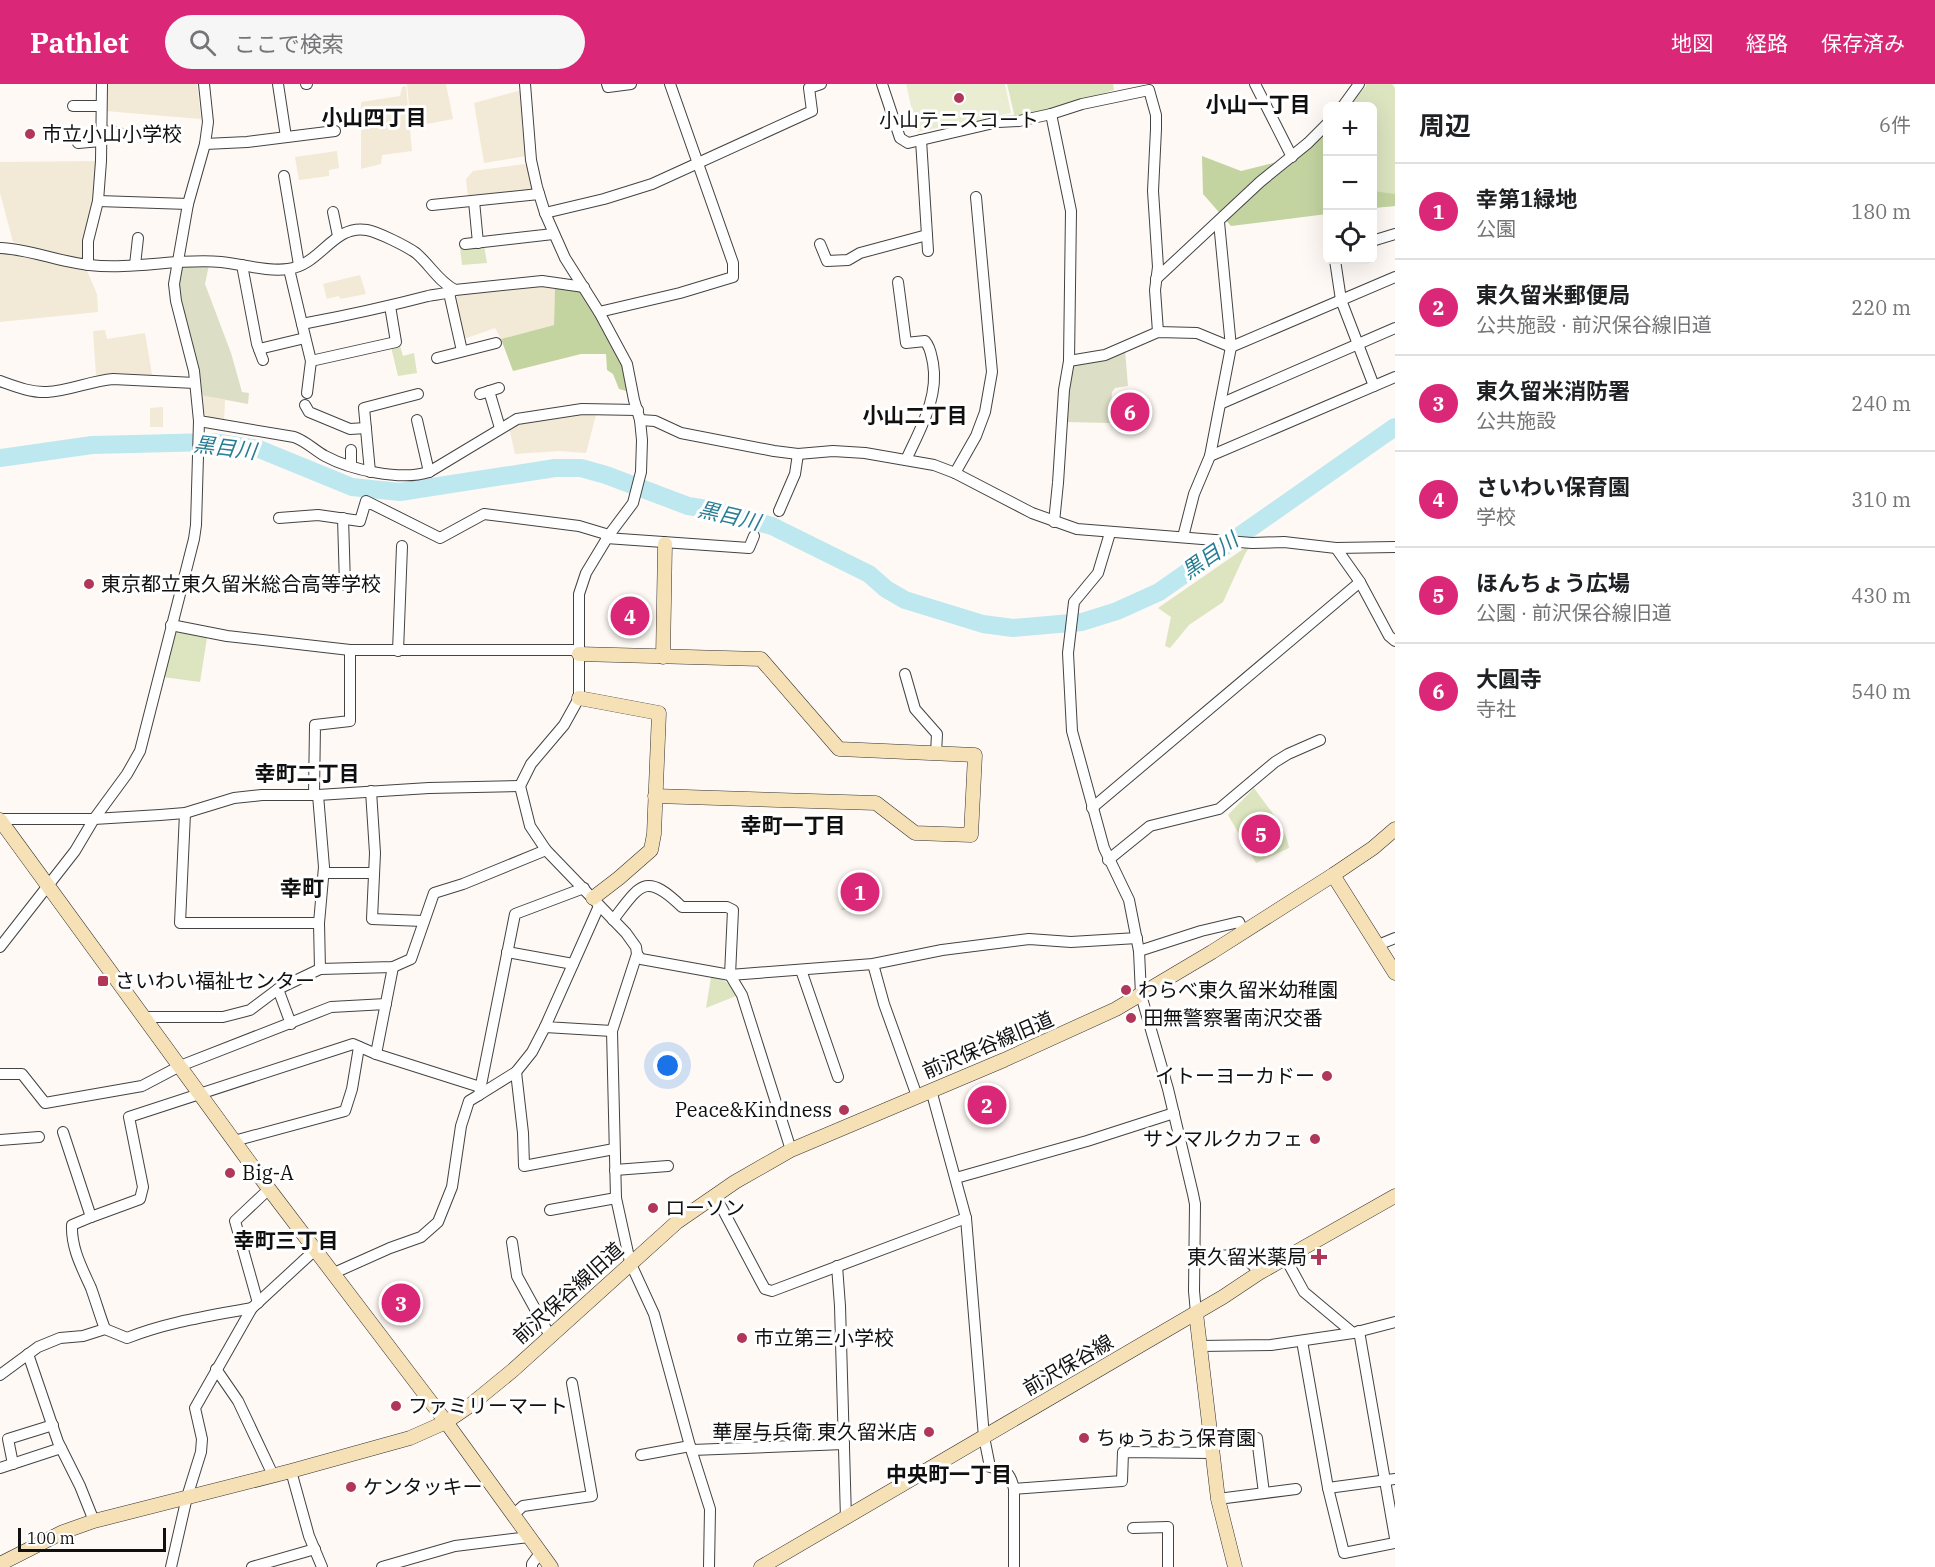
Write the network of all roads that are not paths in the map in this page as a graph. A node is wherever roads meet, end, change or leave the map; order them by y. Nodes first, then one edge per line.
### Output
1 (102, 84) edge
2 (204, 84) edge
3 (278, 84) edge
4 (525, 84) edge
5 (607, 84) edge
6 (631, 84) edge
7 (670, 84) edge
8 (821, 84) edge
9 (882, 84) edge
10 (1118, 84) edge
11 (1255, 84) edge
12 (1359, 84) edge
13 (1146, 87) edge
14 (1118, 96) junction
15 (1346, 102) edge
16 (73, 106) dead end
17 (101, 106) junction
18 (1051, 114) junction
19 (1323, 128) edge
20 (336, 131) dead end
21 (120, 133) dead end
22 (101, 136) junction
23 (286, 137) junction
24 (921, 140) junction
25 (78, 143) dead end
26 (205, 144) junction
27 (1292, 156) junction
28 (698, 163) junction
29 (284, 176) dead end
30 (539, 194) junction
31 (976, 197) dead end
32 (98, 201) junction
33 (474, 201) junction
34 (188, 204) junction
35 (432, 206) dead end
36 (333, 212) dead end
37 (545, 213) junction
38 (1219, 222) junction
39 (553, 234) junction
40 (1395, 234) edge
41 (927, 235) junction
42 (338, 236) junction
43 (138, 238) dead end
44 (1377, 239) edge
45 (478, 243) junction
46 (465, 244) dead end
47 (820, 244) dead end
48 (0, 248) edge
49 (928, 251) dead end
50 (178, 261) junction
51 (135, 264) junction
52 (1336, 264) edge
53 (88, 265) junction
54 (242, 265) junction
55 (294, 267) junction
56 (1395, 277) edge
57 (1156, 279) junction
58 (898, 282) dead end
59 (584, 287) junction
60 (452, 292) junction
61 (1341, 300) junction
62 (390, 306) junction
63 (599, 312) junction
64 (302, 324) junction
65 (1395, 328) edge
66 (1158, 332) junction
67 (305, 338) junction
68 (496, 343) dead end
69 (1357, 344) junction
70 (1231, 347) junction
71 (259, 348) junction
72 (462, 351) junction
73 (437, 358) dead end
74 (263, 360) dead end
75 (311, 360) junction
76 (1069, 360) junction
77 (1395, 377) edge
78 (0, 381) edge
79 (195, 383) junction
80 (1374, 386) junction
81 (489, 391) dead end
82 (418, 394) dead end
83 (1220, 404) junction
84 (639, 415) junction
85 (417, 420) dead end
86 (199, 421) junction
87 (366, 428) junction
88 (500, 428) junction
89 (351, 450) dead end
90 (798, 454) junction
91 (1210, 456) junction
92 (906, 460) junction
93 (351, 465) junction
94 (370, 472) junction
95 (429, 472) junction
96 (955, 473) junction
97 (780, 511) dead end
98 (279, 518) dead end
99 (343, 518) junction
100 (1054, 522) junction
101 (1110, 533) junction
102 (753, 536) dead end
103 (608, 537) junction
104 (1183, 537) junction
105 (664, 544) junction
106 (402, 546) dead end
107 (1395, 547) edge
108 (1336, 548) junction
109 (1360, 582) junction
110 (345, 585) dead end
111 (171, 626) junction
112 (1395, 641) edge
113 (350, 650) junction
114 (398, 651) junction
115 (579, 654) junction
116 (663, 657) junction
117 (905, 674) dead end
118 (579, 698) junction
119 (1320, 740) dead end
120 (936, 753) junction
121 (520, 786) junction
122 (371, 791) junction
123 (316, 795) junction
124 (655, 796) junction
125 (1092, 808) junction
126 (185, 813) junction
127 (94, 819) junction
128 (0, 820) edge
129 (1395, 829) edge
130 (546, 849) junction
131 (1108, 860) junction
132 (324, 873) junction
133 (374, 873) junction
134 (1333, 875) junction
135 (47, 886) junction
136 (592, 898) junction
137 (614, 920) junction
138 (423, 921) junction
139 (319, 923) junction
140 (1243, 931) junction
141 (1137, 938) junction
142 (1395, 938) edge
143 (1378, 945) junction
144 (0, 947) edge
145 (1138, 951) junction
146 (507, 952) junction
147 (638, 954) junction
148 (573, 964) junction
149 (873, 964) junction
150 (393, 967) junction
151 (320, 969) junction
152 (801, 970) junction
153 (1395, 974) edge
154 (730, 975) junction
155 (278, 989) junction
156 (1141, 995) junction
157 (386, 1004) junction
158 (144, 1017) junction
159 (291, 1024) junction
160 (545, 1027) junction
161 (612, 1031) junction
162 (359, 1047) junction
163 (376, 1054) junction
164 (180, 1066) junction
165 (516, 1072) junction
166 (0, 1074) edge
167 (838, 1077) dead end
168 (931, 1090) junction
169 (480, 1091) junction
170 (199, 1093) junction
171 (918, 1096) junction
172 (1174, 1113) junction
173 (63, 1132) dead end
174 (39, 1137) dead end
175 (0, 1140) edge
176 (234, 1141) junction
177 (614, 1149) junction
178 (791, 1150) junction
179 (668, 1166) dead end
180 (615, 1170) junction
181 (956, 1178) junction
182 (269, 1189) junction
183 (714, 1195) junction
184 (1395, 1196) edge
185 (616, 1198) junction
186 (550, 1210) dead end
187 (91, 1217) junction
188 (966, 1218) junction
189 (512, 1242) dead end
190 (316, 1250) junction
191 (1286, 1259) junction
192 (1194, 1260) junction
193 (630, 1262) junction
194 (837, 1266) junction
195 (334, 1273) junction
196 (1259, 1274) junction
197 (255, 1305) junction
198 (1196, 1312) junction
199 (1395, 1322) edge
200 (105, 1329) junction
201 (1356, 1332) junction
202 (550, 1336) junction
203 (1302, 1341) junction
204 (1200, 1346) junction
205 (28, 1354) junction
206 (216, 1369) junction
207 (0, 1375) edge
208 (572, 1383) dead end
209 (446, 1422) junction
210 (53, 1425) junction
211 (984, 1437) junction
212 (1257, 1438) dead end
213 (844, 1444) junction
214 (61, 1448) junction
215 (691, 1448) junction
216 (1213, 1453) junction
217 (641, 1455) dead end
218 (13, 1464) junction
219 (0, 1468) edge
220 (291, 1471) junction
221 (273, 1475) junction
222 (1390, 1479) edge
223 (1328, 1488) junction
224 (1014, 1489) junction
225 (1296, 1489) dead end
226 (1264, 1493) junction
227 (187, 1497) junction
228 (1218, 1499) junction
229 (513, 1515) junction
230 (846, 1519) junction
231 (94, 1521) junction
232 (1133, 1528) dead end
233 (529, 1537) junction
234 (1395, 1538) edge
235 (1395, 1543) edge
236 (315, 1549) junction
237 (540, 1553) junction
238 (0, 1564) edge
239 (171, 1567) edge
240 (252, 1567) edge
241 (322, 1567) edge
242 (382, 1567) edge
243 (532, 1567) edge
244 (551, 1567) edge
245 (709, 1567) edge
246 (761, 1567) edge
247 (1014, 1567) edge
248 (1168, 1567) edge
249 (1235, 1567) edge

1 - 17 street
2 - 26 street
3 - 23 street
4 - 30 street
5 - 6 street
7 - 28 street
8 - 28 street
9 - 24 street
10 - 14 street
11 - 27 street
12 - 15 street
13 - 14 street
13 - 57 street
14 - 18 street
16 - 17 street
17 - 22 street
18 - 24 street
18 - 76 street
19 - 27 street
20 - 23 street
21 - 22 street
22 - 25 street
22 - 32 street
23 - 26 street
24 - 41 street
26 - 34 street
27 - 38 street
28 - 37 street
28 - 63 street
29 - 55 street
30 - 33 street
30 - 37 street
31 - 96 street
32 - 34 street
32 - 53 street
33 - 35 street
33 - 45 street
34 - 50 street
36 - 42 street
37 - 39 street
38 - 57 street
38 - 70 street
39 - 45 street
39 - 59 street
40 - 44 street
41 - 47 street
41 - 49 street
42 - 55 street
42 - 60 street
43 - 51 street
45 - 46 street
48 - 53 street
50 - 51 street
50 - 54 street
50 - 79 street
51 - 53 street
52 - 61 street
54 - 55 street
54 - 71 street
55 - 64 street
56 - 61 street
57 - 66 street
58 - 92 street
59 - 60 street
59 - 63 street
60 - 62 street
60 - 72 street
61 - 69 street
61 - 70 street
62 - 64 street
62 - 75 street
63 - 84 street
64 - 67 street
65 - 69 street
66 - 70 street
66 - 76 street
67 - 71 street
67 - 75 street
68 - 72 street
69 - 80 street
69 - 83 street
70 - 83 street
71 - 74 street
72 - 73 street
75 - 87 street
76 - 100 street
77 - 80 street
78 - 79 street
79 - 86 street
80 - 91 street
81 - 88 street
82 - 87 street
83 - 91 street
84 - 88 street
84 - 90 street
84 - 103 street
85 - 95 street
86 - 93 street
86 - 111 street
87 - 94 street
88 - 95 street
89 - 93 street
90 - 92 street
90 - 97 street
91 - 104 street
92 - 96 street
93 - 94 street
94 - 95 street
96 - 100 street
98 - 99 street
99 - 103 street
99 - 110 street
100 - 101 street
101 - 104 street
101 - 125 street
102 - 105 street
103 - 105 street
103 - 115 street
104 - 108 street
105 - 116 street
106 - 114 street
107 - 108 street
108 - 109 street
109 - 112 street
109 - 125 street
111 - 113 street
111 - 127 street
113 - 114 street
113 - 123 street
114 - 115 street
115 - 116 street
115 - 118 street
116 - 120 street
117 - 120 street
118 - 121 street
118 - 124 street
119 - 131 street
120 - 124 street
121 - 122 street
121 - 130 street
122 - 123 street
122 - 133 street
123 - 126 street
123 - 132 street
124 - 136 street
125 - 131 street
126 - 127 street
126 - 139 street
127 - 128 street
127 - 135 street
128 - 135 street
129 - 134 street
130 - 136 street
130 - 138 street
131 - 141 street
132 - 133 street
132 - 139 street
133 - 138 street
134 - 140 street, 前沢保谷線旧道
134 - 143 street
135 - 144 street
135 - 158 street
136 - 137 street
136 - 146 street
136 - 148 street
137 - 147 street
137 - 154 street
138 - 150 street
139 - 151 street
140 - 145 street
140 - 156 street, 前沢保谷線旧道
141 - 145 street
141 - 149 street
142 - 143 street
143 - 153 street
145 - 156 street
146 - 148 street
146 - 169 street
147 - 154 street
147 - 161 street
148 - 160 street
149 - 152 street
149 - 171 street
150 - 151 street
150 - 157 street
151 - 155 street
152 - 154 street
152 - 167 street
154 - 178 street
155 - 158 street
155 - 159 street
156 - 168 street, 前沢保谷線旧道
156 - 172 street
157 - 159 street
157 - 163 street
158 - 164 street
159 - 164 street
160 - 161 street
160 - 165 street
161 - 177 street
162 - 163 street
162 - 170 street
162 - 176 street
163 - 169 street
164 - 166 street
164 - 170 street
165 - 169 street
165 - 177 street
168 - 171 street, 前沢保谷線旧道
168 - 181 street
169 - 195 street
170 - 176 street
170 - 187 street
171 - 178 street, 前沢保谷線旧道
172 - 181 street
172 - 192 street
173 - 187 street
174 - 175 street
176 - 182 street
177 - 180 street
178 - 183 street, 前沢保谷線旧道
179 - 180 street
180 - 185 street
181 - 188 street
182 - 190 street
182 - 197 street
183 - 193 street, 前沢保谷線旧道
183 - 194 street
184 - 191 street, 前沢保谷線
185 - 186 street
185 - 193 street
187 - 200 street
188 - 194 street
188 - 211 street
189 - 202 street
190 - 195 street
190 - 197 street
191 - 196 street, 前沢保谷線
191 - 201 street
192 - 196 street
192 - 198 street
193 - 202 street, 前沢保谷線旧道
193 - 215 street
194 - 213 street
195 - 209 street
196 - 198 street, 前沢保谷線
197 - 200 street
197 - 206 street
198 - 204 street
198 - 211 street, 前沢保谷線
199 - 201 street
200 - 205 street
201 - 203 street
201 - 222 street
202 - 209 street, 前沢保谷線旧道
203 - 204 street
203 - 223 street
204 - 216 street
205 - 207 street
205 - 210 street
206 - 221 street
206 - 227 street
208 - 229 street
209 - 220 street, 前沢保谷線旧道
209 - 229 street
210 - 214 street
210 - 218 street
211 - 224 street
211 - 230 street, 前沢保谷線
212 - 226 street
213 - 215 street
213 - 230 street
214 - 218 street
214 - 231 street
215 - 217 street
215 - 245 street
216 - 224 street
216 - 228 street
218 - 219 street
220 - 221 street, 前沢保谷線旧道
220 - 236 street
221 - 227 street, 前沢保谷線旧道
222 - 223 street
222 - 234 street
223 - 235 street
224 - 247 street
225 - 226 street
226 - 228 street
227 - 231 street, 前沢保谷線旧道
227 - 239 street
228 - 249 street
229 - 233 street
230 - 246 street, 前沢保谷線
231 - 238 street, 前沢保谷線旧道
232 - 248 street
233 - 237 street
233 - 242 street
236 - 240 street
236 - 241 street
237 - 243 street
237 - 244 street

